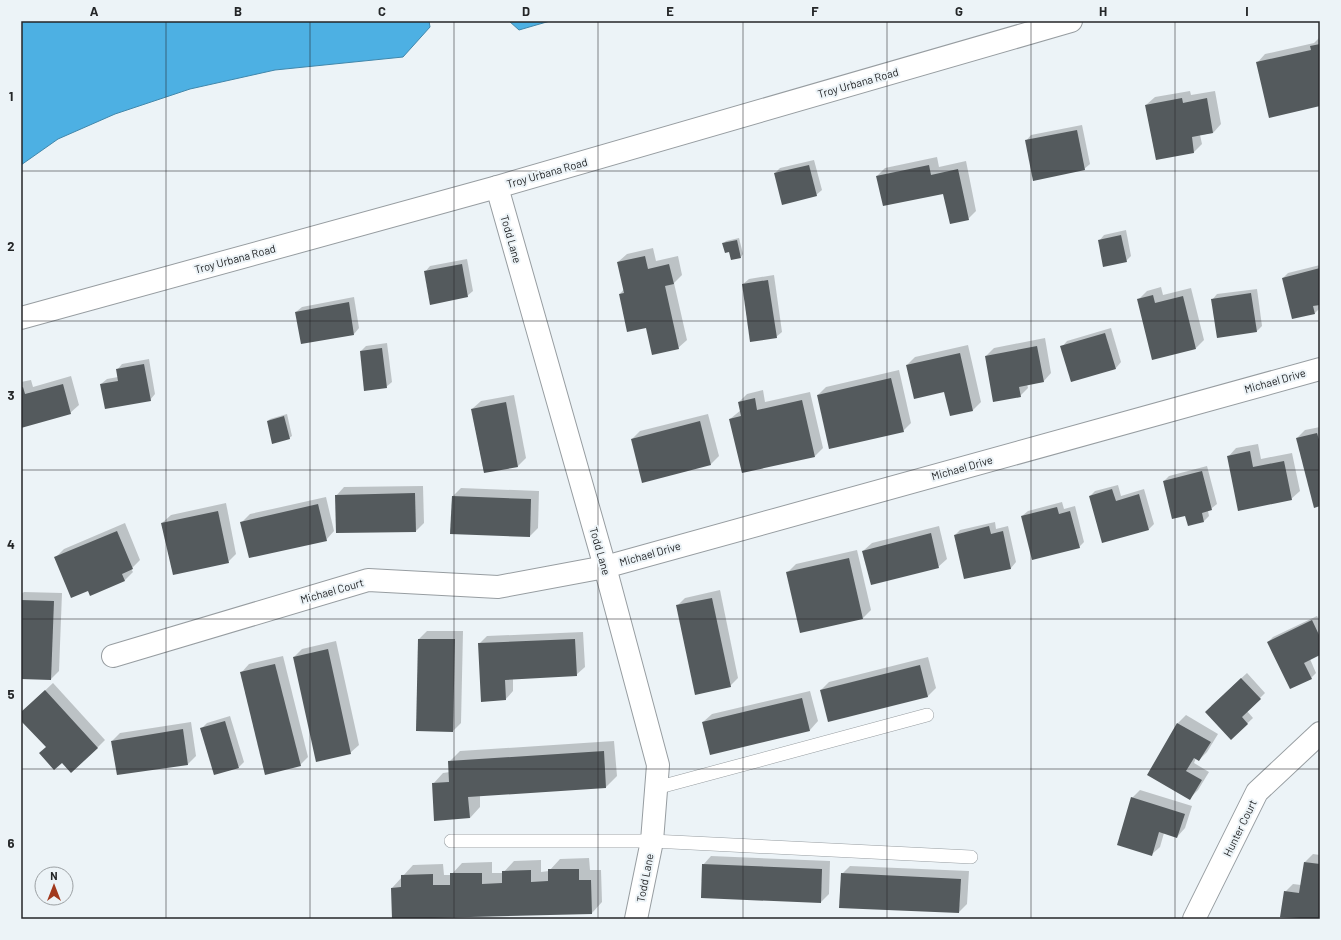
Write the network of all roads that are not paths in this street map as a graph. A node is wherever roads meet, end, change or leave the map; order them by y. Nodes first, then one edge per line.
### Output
1 (1071, 21) edge
2 (497, 187) junction
3 (21, 318) edge
4 (1320, 368) edge
5 (605, 567) junction
6 (113, 656) dead end
7 (927, 715) dead end
8 (1320, 733) edge
9 (656, 788) junction
10 (451, 841) dead end
11 (652, 841) junction
12 (971, 857) dead end
13 (636, 919) edge
14 (1194, 919) edge

1 - 2 street, Troy Urbana Road
2 - 3 street, Troy Urbana Road
2 - 5 street, Todd Lane
4 - 5 street, Michael Drive
5 - 6 street, Michael Court
5 - 9 street, Todd Lane
7 - 9 lane
8 - 14 street, Hunter Court
9 - 11 street, Todd Lane
10 - 11 lane
11 - 12 lane
11 - 13 street, Todd Lane

